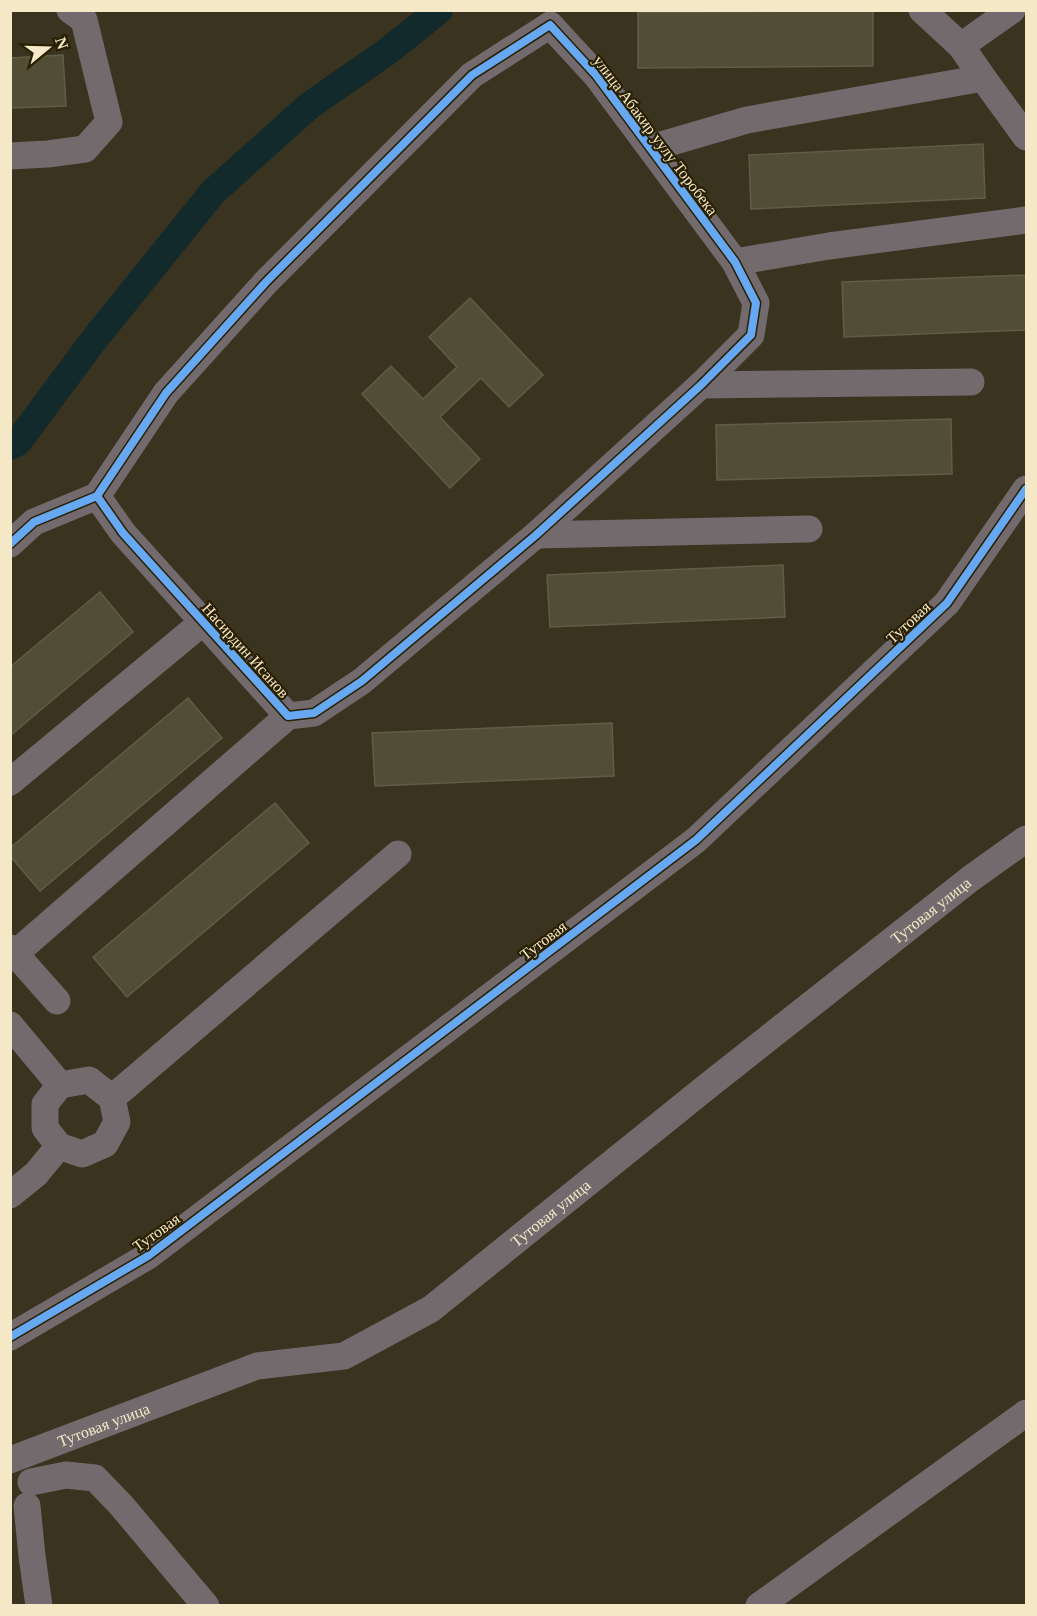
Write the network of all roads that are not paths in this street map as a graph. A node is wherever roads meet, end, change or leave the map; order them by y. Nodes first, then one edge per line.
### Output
1 (70, 10) edge
2 (922, 10) edge
3 (1012, 10) edge
4 (560, 18) edge
5 (961, 46) junction
6 (982, 78) junction
7 (1026, 136) edge
8 (651, 148) junction
9 (10, 156) edge
10 (1026, 220) edge
11 (735, 262) junction
12 (970, 382) dead end
13 (701, 385) junction
14 (1026, 489) edge
15 (97, 496) junction
16 (809, 529) dead end
17 (536, 536) junction
18 (10, 544) edge
19 (203, 622) junction
20 (288, 716) junction
21 (10, 782) edge
22 (1026, 839) edge
23 (398, 854) dead end
24 (12, 953) edge
25 (57, 1001) dead end
26 (10, 1025) edge
27 (60, 1085) junction
28 (112, 1098) junction
29 (59, 1146) junction
30 (10, 1195) edge
31 (10, 1337) edge
32 (1026, 1413) edge
33 (16, 1457) edge
34 (23, 1502) edge
35 (39, 1605) edge
36 (206, 1605) edge
37 (759, 1605) edge

1 - 9 street
2 - 5 street
3 - 5 street
4 - 8 street, улица Абакир уулу Торобека
4 - 15 street, улица Абакир уулу Торобека
5 - 6 street
6 - 7 street
6 - 8 street
8 - 11 street, улица Абакир уулу Торобека
10 - 11 street
11 - 13 street, улица Абакир уулу Торобека
12 - 13 street
13 - 17 street, улица Абакир уулу Торобека
14 - 31 street, Тутовая
15 - 18 street
15 - 19 street, Насирдин Исанов
16 - 17 street
17 - 20 street, Насирдин Исанов
19 - 20 street, Насирдин Исанов
19 - 21 street
20 - 24 street
22 - 33 street, Тутовая улица
23 - 28 street
24 - 25 street
26 - 27 street
27 - 28 street
27 - 29 street
28 - 29 street
29 - 30 street
32 - 37 street
33 - 34 street
34 - 35 street
34 - 36 street

